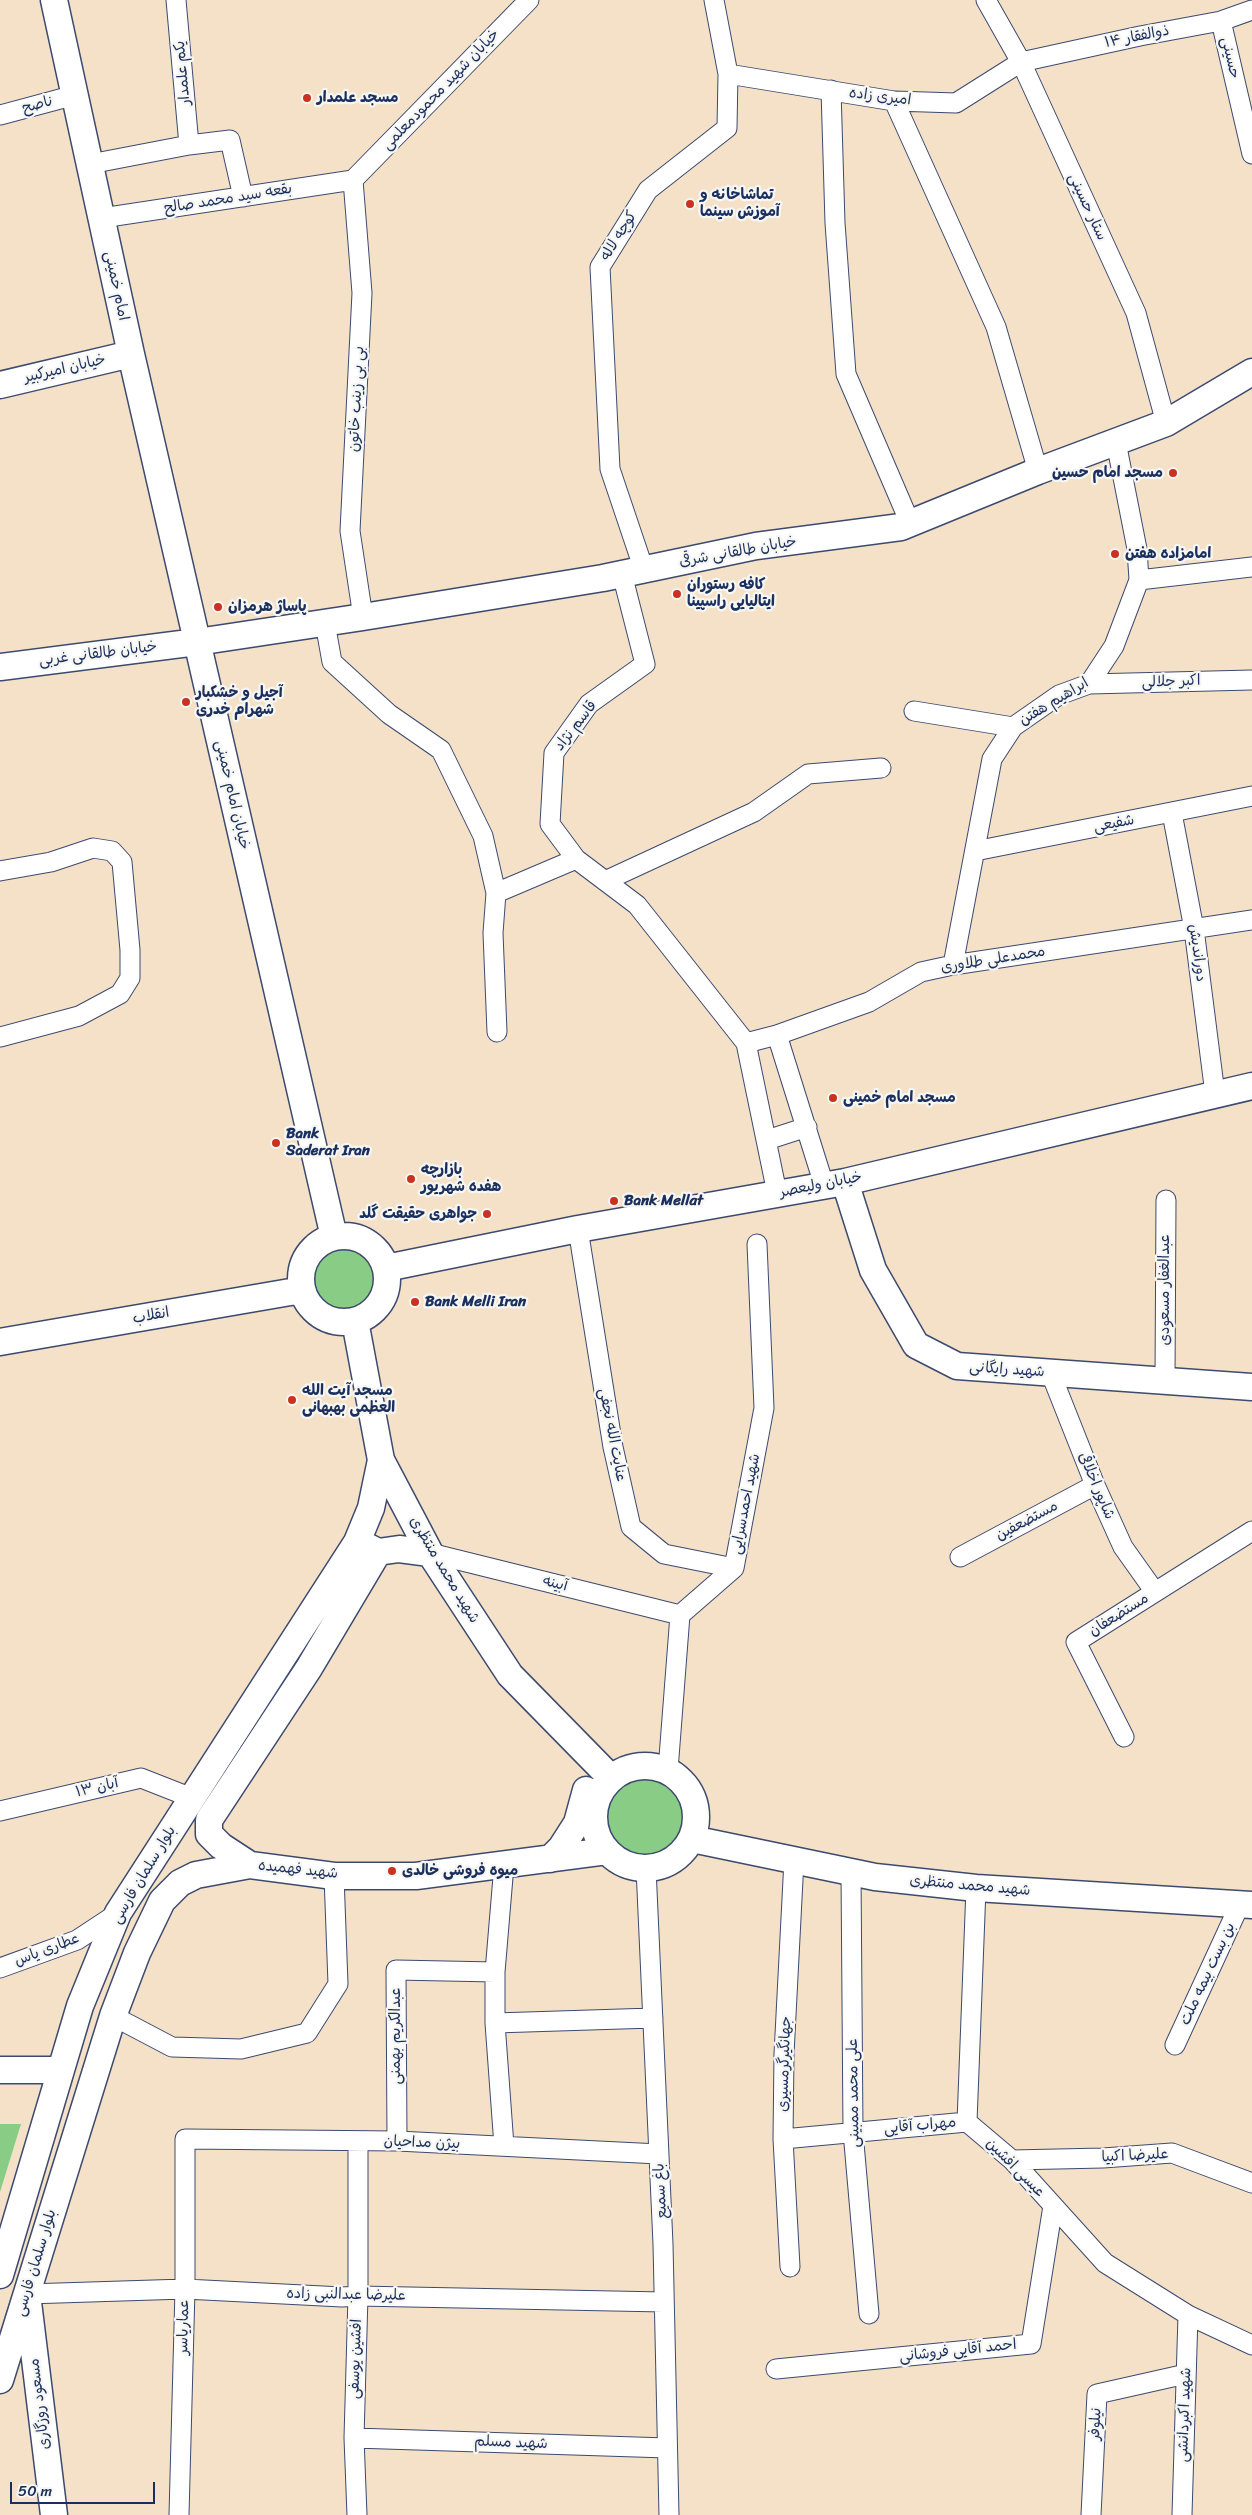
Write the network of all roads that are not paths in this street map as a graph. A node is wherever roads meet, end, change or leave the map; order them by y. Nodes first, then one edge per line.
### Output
1 (54, 0) edge
2 (176, 0) edge
3 (529, 0) edge
4 (714, 0) edge
5 (986, 0) edge
6 (1252, 10) edge
7 (1221, 21) junction
8 (1021, 62) junction
9 (728, 74) junction
10 (831, 90) junction
11 (75, 95) junction
12 (894, 100) junction
13 (0, 115) edge
14 (189, 145) junction
15 (1252, 154) edge
16 (90, 164) junction
17 (353, 180) junction
18 (242, 197) junction
19 (102, 218) junction
20 (131, 354) junction
21 (1252, 372) edge
22 (0, 385) edge
23 (1166, 423) junction
24 (1116, 442) junction
25 (1038, 471) junction
26 (910, 523) junction
27 (1252, 566) edge
28 (633, 572) junction
29 (1139, 580) junction
30 (363, 617) junction
31 (325, 623) junction
32 (197, 642) junction
33 (0, 666) edge
34 (1252, 680) edge
35 (1089, 684) junction
36 (914, 712) dead end
37 (1013, 727) junction
38 (882, 768) dead end
39 (1252, 796) edge
40 (1172, 813) junction
41 (975, 851) junction
42 (576, 859) junction
43 (0, 872) edge
44 (605, 881) junction
45 (496, 893) junction
46 (1252, 920) edge
47 (1194, 929) junction
48 (953, 965) junction
49 (497, 1032) dead end
50 (777, 1035) junction
51 (0, 1037) edge
52 (746, 1042) junction
53 (1252, 1086) edge
54 (1215, 1094) junction
55 (807, 1127) junction
56 (767, 1140) junction
57 (835, 1183) junction
58 (777, 1193) junction
59 (1166, 1200) dead end
60 (578, 1230) junction
61 (334, 1237) junction
62 (757, 1244) dead end
63 (386, 1268) junction
64 (302, 1290) junction
65 (355, 1321) junction
66 (0, 1342) edge
67 (1051, 1374) junction
68 (1165, 1380) junction
69 (1252, 1387) edge
70 (381, 1460) junction
71 (1095, 1485) junction
72 (1252, 1531) edge
73 (368, 1547) junction
74 (430, 1553) junction
75 (960, 1557) dead end
76 (734, 1568) junction
77 (1155, 1592) junction
78 (680, 1615) junction
79 (1124, 1737) dead end
80 (587, 1753) junction
81 (668, 1770) junction
82 (611, 1778) junction
83 (192, 1798) junction
84 (0, 1811) edge
85 (692, 1840) junction
86 (607, 1852) junction
87 (550, 1859) junction
88 (794, 1860) junction
89 (250, 1865) junction
90 (504, 1866) junction
91 (646, 1868) junction
92 (852, 1872) junction
93 (334, 1876) junction
94 (976, 1888) junction
95 (1246, 1905) edge
96 (118, 1913) junction
97 (0, 1968) edge
98 (495, 1972) junction
99 (113, 2016) junction
100 (653, 2018) junction
101 (495, 2023) junction
102 (1176, 2045) dead end
103 (0, 2070) edge
104 (61, 2070) junction
105 (967, 2122) junction
106 (853, 2132) junction
107 (185, 2139) joint
108 (782, 2139) junction
109 (397, 2141) junction
110 (358, 2142) junction
111 (504, 2146) junction
112 (659, 2154) junction
113 (1012, 2160) junction
114 (1252, 2183) edge
115 (1053, 2206) junction
116 (790, 2267) dead end
117 (0, 2275) edge
118 (185, 2288) junction
119 (27, 2294) junction
120 (358, 2296) junction
121 (664, 2302) junction
122 (869, 2314) dead end
123 (1188, 2314) junction
124 (1252, 2345) edge
125 (776, 2369) dead end
126 (1186, 2374) junction
127 (0, 2380) edge
128 (354, 2438) junction
129 (667, 2448) junction
130 (54, 2515) edge
131 (179, 2515) edge
132 (357, 2515) edge
133 (669, 2515) edge
134 (1091, 2515) edge
135 (1182, 2515) edge

1 - 11 main road
2 - 14 street, یکم علمدار
3 - 17 street, خیابان شهید محمودمعلمی
4 - 9 street, کوچه لاله
5 - 8 street, ستار حسینی
6 - 7 street, ذوالفقار ۱۴
7 - 8 street, ذوالفقار ۱۴
7 - 15 street, حسینی
8 - 12 street, امیری زاده
8 - 23 street, ستار حسینی
9 - 10 street, امیری زاده
9 - 28 street, کوچه لاله
10 - 12 street, امیری زاده
10 - 26 street
11 - 13 street, ناصح
11 - 16 main road, امام خمینی
12 - 25 street
14 - 16 street
14 - 18 street
16 - 19 main road, امام خمینی
17 - 18 street, بقعه سید محمد صالح
17 - 30 street, بی بی زینب خاتون
18 - 19 street, بقعه سید محمد صالح
19 - 20 main road, امام خمینی
20 - 22 main road, خیابان امیرکبیر
20 - 32 main road, خیابان امام خمینی
21 - 23 main road, خیابان طالقانی شرقی
23 - 24 main road, خیابان طالقانی شرقی
24 - 25 main road, خیابان طالقانی شرقی
24 - 29 street, ابراهیم هفتن
25 - 26 main road, خیابان طالقانی شرقی
26 - 28 main road, خیابان طالقانی شرقی
27 - 29 street
28 - 30 main road, خیابان طالقانی شرقی
28 - 42 street, قاسم نژاد
29 - 35 street, ابراهیم هفتن
30 - 31 main road, خیابان طالقانی شرقی
31 - 32 main road, خیابان طالقانی شرقی
31 - 45 street
32 - 33 main road, خیابان طالقانی غربی
32 - 61 main road, خیابان امام خمینی
34 - 35 street, اکبر جلالی
35 - 37 street, ابراهیم هفتن
36 - 37 street
37 - 41 street, ابراهیم هفتن
38 - 44 street
39 - 40 street, شفیعی
40 - 41 street, شفیعی
40 - 47 street, دوراندیش
41 - 48 street, ابراهیم هفتن
42 - 44 street, قاسم نژاد
42 - 45 street
43 - 51 street
44 - 52 street, قاسم نژاد
45 - 49 street
46 - 47 street, محمدعلی طلاوری
47 - 48 street, محمدعلی طلاوری
47 - 54 street, دوراندیش
48 - 50 street, محمدعلی طلاوری
50 - 52 street, محمدعلی طلاوری
50 - 55 street
52 - 56 street
53 - 54 main road, خیابان ولیعصر
54 - 57 main road, خیابان ولیعصر
55 - 56 street
55 - 57 street
56 - 58 street
57 - 58 main road, خیابان ولیعصر
57 - 67 main road, شهید رایگانی
58 - 60 main road, خیابان ولیعصر
59 - 68 street, عبدالغفار مسعودی
60 - 63 main road, خیابان ولیعصر
60 - 76 street, عنایت الله نجفی
61 - 63 main road
61 - 64 main road
62 - 76 street, شهید احمدسرایی
63 - 65 main road
64 - 65 main road
64 - 66 main road, انقلاب
65 - 70 main road, شهید محمد منتظری
67 - 68 main road, شهید رایگانی
67 - 71 street, شاپور اخلاقی
68 - 69 main road, شهید رایگانی
70 - 73 main road
70 - 74 main road, شهید محمد منتظری
71 - 75 street, مستضعفین
71 - 77 street, شاپور اخلاقی
72 - 77 street, مستضعفان
73 - 74 main road
73 - 83 main road, بلوار سلمان فارسی
73 - 89 main road, شهید فهمیده
74 - 78 street, آبینه
74 - 80 main road, شهید محمد منتظری
76 - 78 street, شهید احمدسرایی
77 - 79 street, مستضعفان
78 - 81 street
80 - 82 main road, شهید محمد منتظری
80 - 87 main road
81 - 82 main road
81 - 85 main road
82 - 86 main road
83 - 84 street, ۱۳ آبان
83 - 96 main road, بلوار سلمان فارسی
85 - 88 main road, شهید محمد منتظری
85 - 91 main road
86 - 87 main road, شهید فهمیده
86 - 91 main road
87 - 90 main road, شهید فهمیده
88 - 92 main road, شهید محمد منتظری
88 - 108 street, جهانگیرگرمسیری
89 - 93 main road, شهید فهمیده
89 - 99 main road, بلوار سلمان فارسی
90 - 93 main road, شهید فهمیده
90 - 98 street
91 - 100 street, باغ سمیع
92 - 94 main road, شهید محمد منتظری
92 - 106 street, علی محمد ممبینی
93 - 99 street
94 - 95 main road, شهید محمد منتظری
94 - 105 street
95 - 102 street, بن بست بیمه ملت
96 - 97 street, عطاری یاس
96 - 104 main road, بلوار سلمان فارسی
98 - 101 street
98 - 109 street, عبدالکریم بهمنی
99 - 119 main road, بلوار سلمان فارسی
100 - 101 street
100 - 112 street, باغ سمیع
101 - 111 street
103 - 104 main road
104 - 117 main road, بلوار سلمان فارسی
105 - 106 street, مهراب آقایی
105 - 113 street, عیسی افشین
106 - 108 street, مهراب آقایی
106 - 122 street, علی محمد ممبینی
107 - 110 street, بیژن مداحیان
107 - 118 street, عماریاسر
108 - 116 street, جهانگیرگرمسیری
109 - 110 street, بیژن مداحیان
109 - 111 street, بیژن مداحیان
110 - 120 street, افشین یوسفی
111 - 112 street, بیژن مداحیان
112 - 121 street, باغ سمیع
113 - 114 street, علیرضا اکبیا
113 - 115 street, عیسی افشین
115 - 123 street, عیسی افشین
115 - 125 street, احمد آقایی فروشانی
118 - 119 street, علیرضا عبدالنبی زاده
118 - 120 street, علیرضا عبدالنبی زاده
118 - 131 street, عماریاسر
119 - 127 main road, بلوار سلمان فارسی
119 - 130 main road, مسعود روزگاری
120 - 121 street, علیرضا عبدالنبی زاده
120 - 128 street, افشین یوسفی
121 - 129 street, باغ سمیع
123 - 124 street, عیسی افشین
123 - 126 street, شهید اکبردانشی
126 - 134 street, نیلوفر
126 - 135 street, شهید اکبردانشی
128 - 129 street, شهید مسلم
128 - 132 street, افشین یوسفی
129 - 133 street, باغ سمیع

